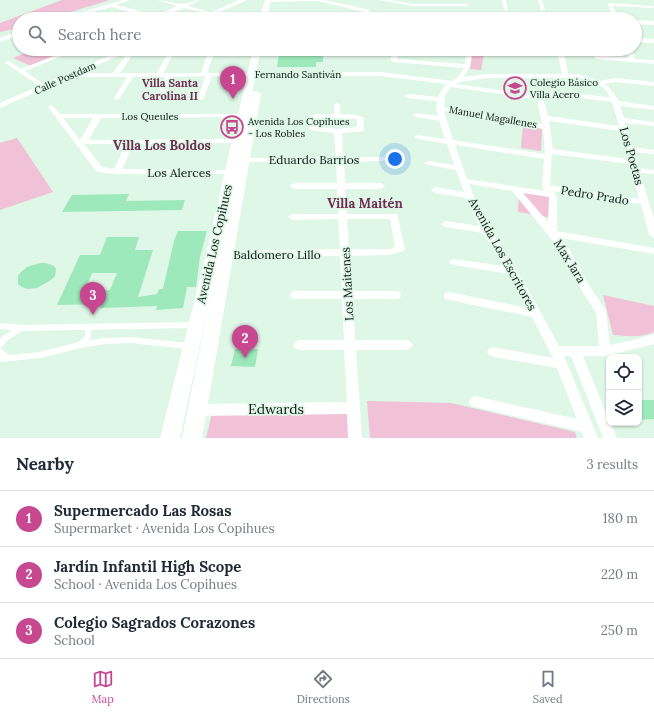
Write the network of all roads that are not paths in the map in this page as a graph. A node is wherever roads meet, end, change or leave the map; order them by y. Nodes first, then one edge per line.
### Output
1 (128, 0) edge
2 (159, 0) edge
3 (198, 0) edge
4 (244, 0) edge
5 (318, 0) edge
6 (382, 0) edge
7 (504, 0) edge
8 (540, 0) edge
9 (554, 0) edge
10 (561, 0) edge
11 (648, 0) edge
12 (272, 1) edge
13 (466, 2) edge
14 (111, 5) junction
15 (183, 6) junction
16 (654, 8) edge
17 (543, 9) dead end
18 (506, 10) dead end
19 (134, 11) edge
20 (86, 12) edge
21 (168, 12) edge
22 (208, 12) edge
23 (214, 12) edge
24 (266, 12) edge
25 (271, 12) edge
26 (368, 12) edge
27 (468, 12) edge
28 (613, 12) edge
29 (642, 22) edge
30 (654, 23) edge
31 (12, 36) edge
32 (8, 37) junction
33 (12, 38) edge
34 (0, 40) edge
35 (642, 40) edge
36 (654, 41) edge
37 (59, 56) edge
38 (114, 56) edge
39 (129, 56) edge
40 (169, 56) edge
41 (211, 56) edge
42 (258, 56) edge
43 (395, 56) edge
44 (468, 56) edge
45 (561, 56) edge
46 (632, 56) edge
47 (597, 57) dead end
48 (633, 60) junction
49 (8, 62) dead end
50 (654, 62) edge
51 (466, 67) junction
52 (21, 71) junction
53 (256, 74) junction
54 (70, 75) junction
55 (115, 75) junction
56 (131, 75) junction
57 (159, 75) junction
58 (170, 75) junction
59 (206, 75) junction
60 (487, 76) junction
61 (565, 76) junction
62 (591, 79) junction
63 (454, 82) junction
64 (600, 82) junction
65 (654, 84) edge
66 (44, 87) junction
67 (408, 96) dead end
68 (540, 97) junction
69 (596, 97) junction
70 (117, 98) dead end
71 (159, 98) dead end
72 (201, 98) dead end
73 (616, 101) junction
74 (440, 104) junction
75 (337, 105) dead end
76 (0, 106) edge
77 (51, 107) dead end
78 (654, 108) edge
79 (243, 115) junction
80 (416, 115) dead end
81 (57, 116) junction
82 (98, 116) junction
83 (337, 116) junction
84 (545, 118) junction
85 (442, 119) junction
86 (621, 120) junction
87 (654, 124) edge
88 (546, 127) junction
89 (624, 129) junction
90 (338, 131) junction
91 (418, 137) dead end
92 (237, 141) junction
93 (449, 141) junction
94 (80, 142) junction
95 (131, 142) junction
96 (630, 149) junction
97 (654, 152) edge
98 (549, 154) junction
99 (340, 159) junction
100 (384, 159) dead end
101 (428, 163) dead end
102 (634, 166) junction
103 (239, 168) junction
104 (459, 168) junction
105 (116, 172) junction
106 (654, 172) edge
107 (464, 181) junction
108 (294, 186) dead end
109 (341, 186) junction
110 (381, 186) dead end
111 (514, 188) junction
112 (435, 190) dead end
113 (548, 191) junction
114 (469, 196) junction
115 (648, 208) edge
116 (292, 217) dead end
117 (343, 217) junction
118 (446, 224) dead end
119 (486, 230) junction
120 (552, 233) junction
121 (654, 235) edge
122 (654, 251) edge
123 (345, 253) junction
124 (213, 254) junction
125 (227, 254) junction
126 (454, 262) dead end
127 (512, 271) junction
128 (295, 294) dead end
129 (347, 294) junction
130 (396, 295) dead end
131 (449, 296) dead end
132 (537, 314) junction
133 (196, 325) junction
134 (0, 326) edge
135 (21, 328) junction
136 (88, 328) junction
137 (654, 339) edge
138 (350, 344) junction
139 (0, 345) edge
140 (80, 345) junction
141 (299, 345) dead end
142 (407, 345) dead end
143 (191, 346) junction
144 (556, 351) junction
145 (605, 351) junction
146 (0, 352) edge
147 (493, 352) dead end
148 (575, 352) junction
149 (8, 358) junction
150 (0, 359) edge
151 (561, 364) junction
152 (475, 402) dead end
153 (199, 405) junction
154 (354, 408) junction
155 (589, 433) edge
156 (170, 438) edge
157 (192, 438) edge
158 (355, 438) edge
159 (610, 438) edge

1 - 14 street
2 - 15 street
3 - 15 street
4 - 23 street
5 - 12 street
5 - 26 street
6 - 13 street
7 - 18 street
8 - 17 street
9 - 10 street
11 - 16 street
12 - 24 main road
12 - 25 main road
13 - 27 street
14 - 19 street
14 - 20 street
15 - 21 street
15 - 22 street
16 - 28 street
29 - 30 street
31 - 32 street
32 - 33 street
32 - 34 street
35 - 36 street
37 - 52 street
38 - 54 street, Calle Postdam
39 - 55 street
40 - 57 street
41 - 59 street
42 - 53 main road, Avenida Los Copihues
43 - 51 street
44 - 51 street
45 - 61 street
46 - 48 street
47 - 48 street
48 - 50 street
49 - 52 street
51 - 60 street
51 - 63 street
52 - 66 street
53 - 59 street, Fernando Santiván
53 - 63 street, Fernando Santiván
53 - 79 main road, Avenida Los Copihues
53 - 103 main road, Avenida Los Copihues
54 - 55 street, Fernando Santiván
54 - 66 street, Calle Postdam
55 - 56 street, Fernando Santiván
56 - 57 street, Fernando Santiván
56 - 70 street
57 - 58 street, Fernando Santiván
58 - 59 street, Fernando Santiván
58 - 71 street
59 - 72 street
60 - 61 street
60 - 63 street
61 - 62 street
62 - 64 street
62 - 69 street
63 - 68 street, Fernando Santiván
63 - 74 street
64 - 65 street
64 - 73 street, Los Poetas
66 - 76 street, Calle Postdam
67 - 74 street, Manuel Magallenes
68 - 69 street, Fernando Santiván
68 - 84 street, Max Jara
69 - 73 street, Fernando Santiván
73 - 78 street, Fernando Santiván
73 - 86 street, Los Poetas
74 - 85 street, Avenida Los Escritores
74 - 88 street, Manuel Magallenes
75 - 83 street
77 - 81 street, Los Alerces
79 - 82 street, Los Queules
79 - 92 main road, Avenida Los Copihues
80 - 85 street
81 - 82 street, Los Queules
81 - 94 street, Los Alerces
82 - 94 street
83 - 90 street
83 - 90 street
84 - 88 street, Max Jara
84 - 89 street, Manuel Magallenes
85 - 93 street, Avenida Los Escritores
86 - 87 street
86 - 89 street, Los Poetas
88 - 98 street, Max Jara
89 - 96 street, Los Poetas
90 - 99 street, Los Maitenes
91 - 93 street
92 - 95 street
92 - 103 main road, Avenida Los Copihues
93 - 98 street
93 - 104 street, Avenida Los Escritores
94 - 95 street
94 - 105 street, Los Alerces
95 - 105 street
96 - 97 street
96 - 102 street, Los Poetas
98 - 102 street
98 - 113 street, Max Jara
99 - 100 street, Eduardo Barrios
99 - 103 street, Eduardo Barrios
99 - 109 street, Los Maitenes
101 - 104 street
102 - 106 street
102 - 115 street, Los Poetas
103 - 105 street, Los Alerces
103 - 124 main road, Avenida Los Copihues
103 - 125 main road, Avenida Los Copihues
104 - 107 street, Avenida Los Escritores
107 - 111 street, Pedro Prado
107 - 114 street, Avenida Los Escritores
108 - 109 street
109 - 110 street
109 - 117 street, Los Maitenes
111 - 113 street, Pedro Prado
111 - 120 street
112 - 114 street
113 - 115 street, Pedro Prado
113 - 120 street, Max Jara
114 - 119 street, Avenida Los Escritores
115 - 121 street, Los Poetas
116 - 117 street
117 - 123 street, Los Maitenes
117 - 123 street, Baldomero Lillo
118 - 119 street
119 - 127 street, Avenida Los Escritores
120 - 122 street
120 - 145 street, Max Jara
123 - 125 street, Baldomero Lillo
123 - 129 street, Los Maitenes
124 - 125 street, Baldomero Lillo
124 - 133 main road, Avenida Los Copihues
125 - 153 main road, Avenida Los Copihues
126 - 127 street
127 - 132 street, Avenida Los Escritores
128 - 129 street
129 - 130 street
129 - 138 street, Los Maitenes
131 - 132 street
132 - 144 street, Avenida Los Escritores
133 - 136 lane
133 - 143 main road, Avenida Los Copihues
133 - 153 main road
134 - 135 lane
135 - 136 lane
135 - 139 lane
136 - 140 lane
137 - 145 street
138 - 141 street
138 - 142 street
138 - 154 street, Los Maitenes
140 - 143 lane
140 - 149 lane
143 - 156 main road, Avenida Los Copihues
144 - 148 street
144 - 151 street, Avenida Los Escritores
145 - 148 street
146 - 149 lane
147 - 151 street
148 - 159 street
149 - 150 lane
151 - 155 street, Avenida Los Escritores
152 - 155 street
153 - 154 street, Edwards
153 - 157 main road, Avenida Los Copihues
154 - 158 street, Los Maitenes

